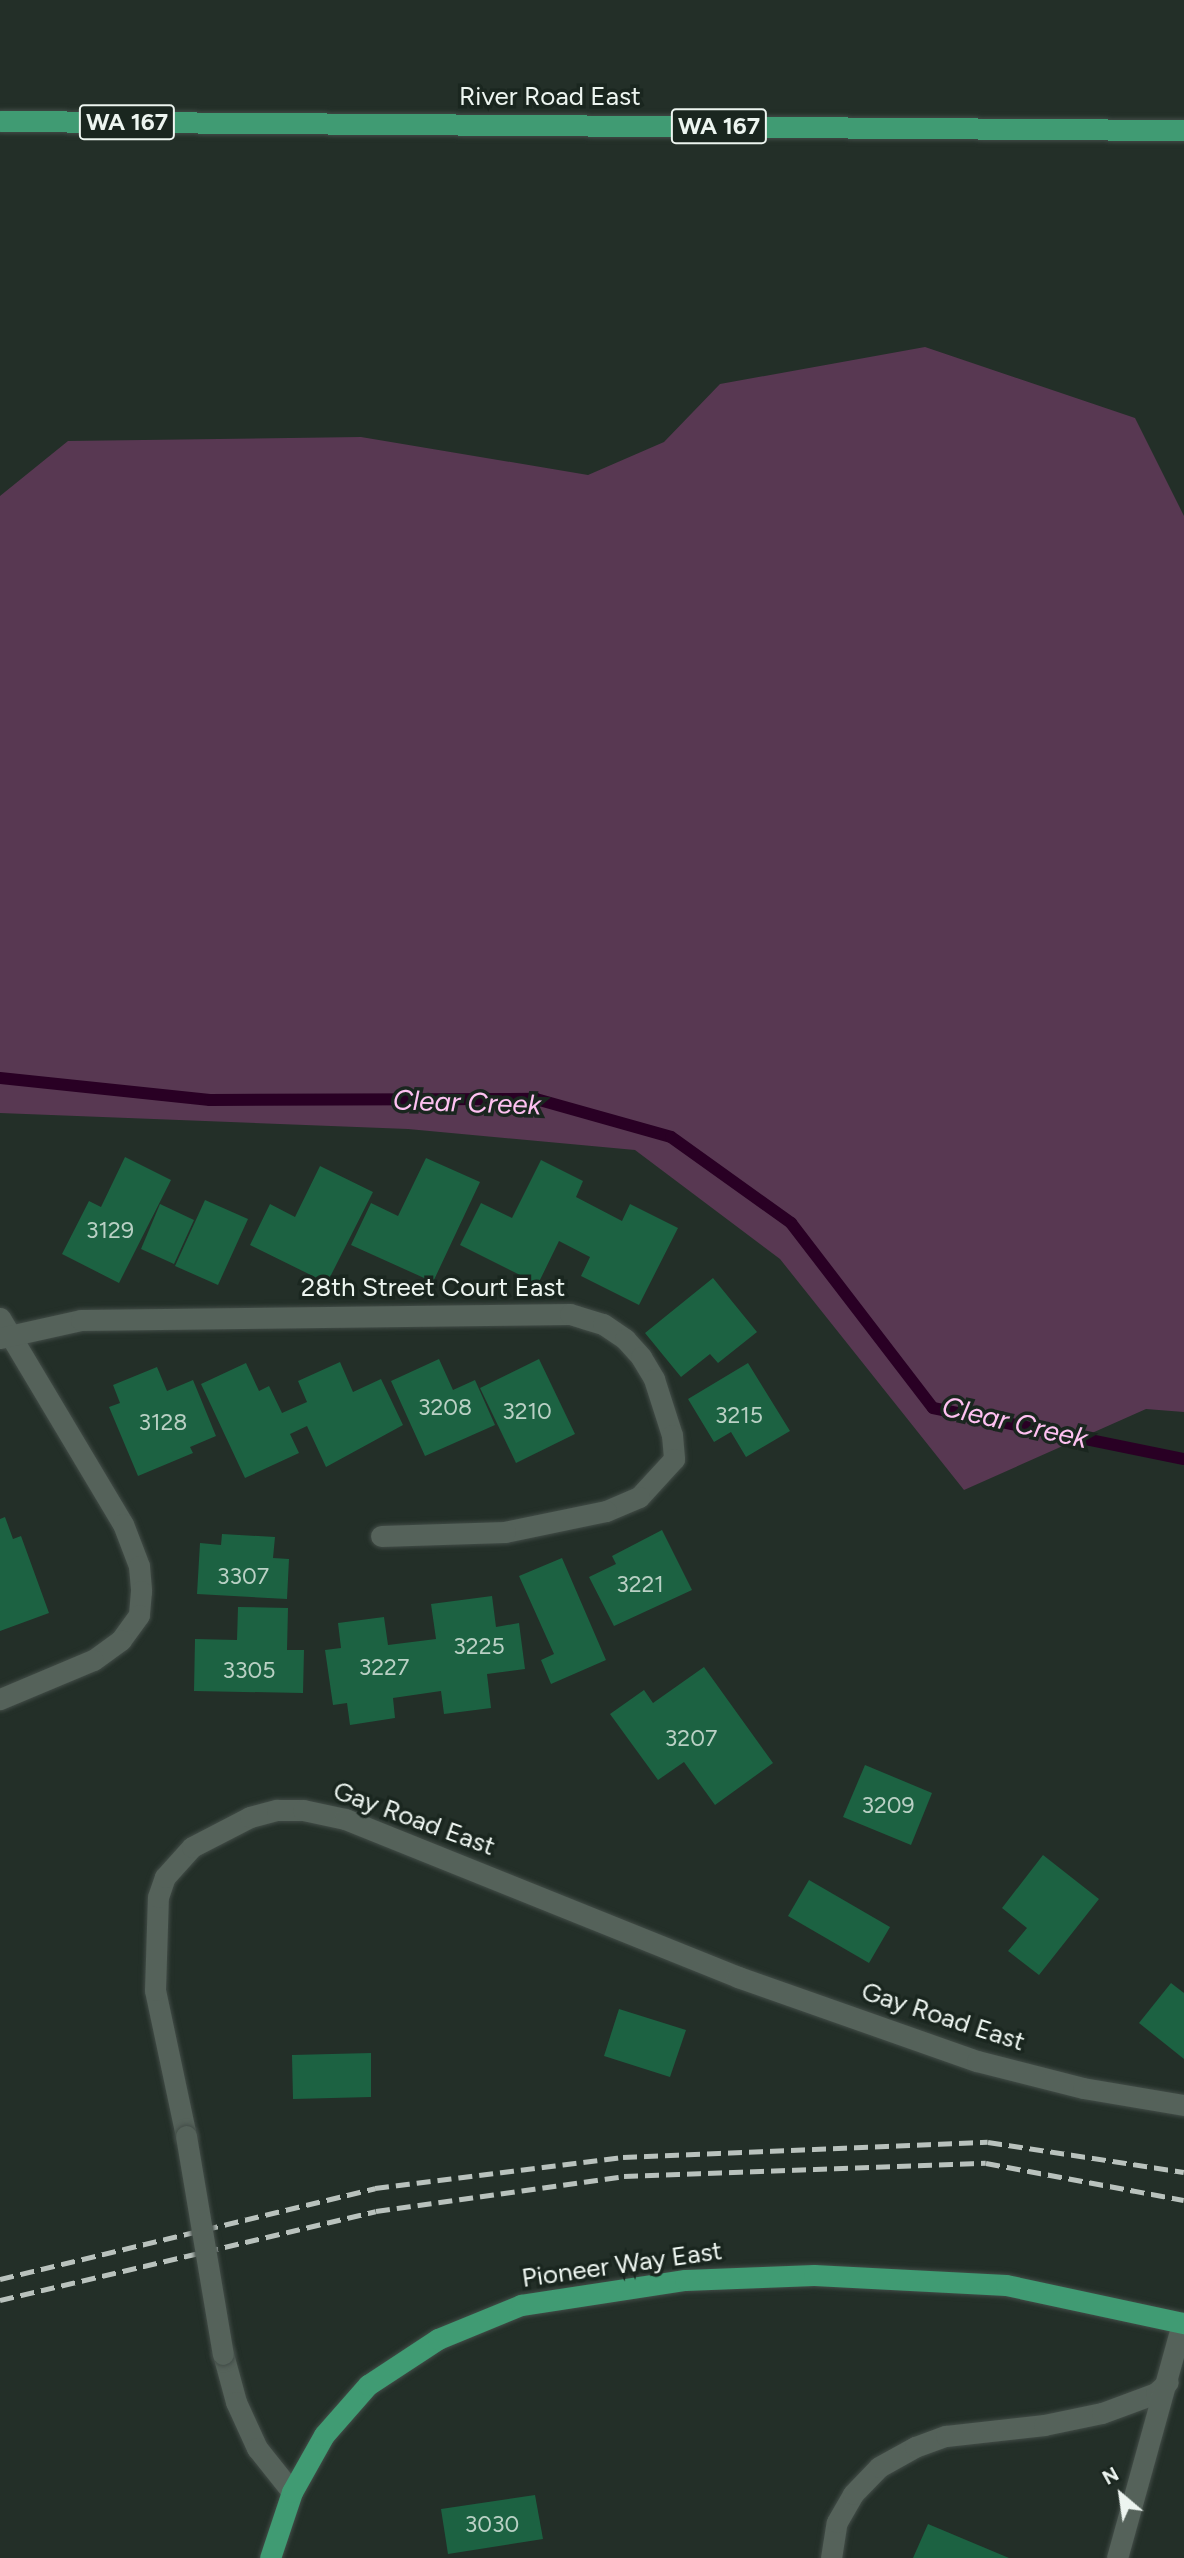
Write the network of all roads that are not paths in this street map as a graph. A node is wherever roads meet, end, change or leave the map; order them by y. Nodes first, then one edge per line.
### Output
1 (0, 121) edge
2 (1184, 130) edge
3 (3, 1330) edge
4 (382, 1536) dead end
5 (0, 1699) edge
6 (1184, 2105) edge
7 (1183, 2323) edge
8 (1168, 2382) junction
9 (292, 2492) junction
10 (270, 2558) edge
11 (831, 2558) edge
12 (1117, 2558) edge

1 - 2 main road, River Road East / WA 167
3 - 4 street, 28th Street Court East
3 - 5 street
6 - 9 street, Gay Road East, bridge
7 - 8 street
7 - 9 main road, Pioneer Way East
8 - 11 street
8 - 12 street
9 - 10 main road, Pioneer Way East

